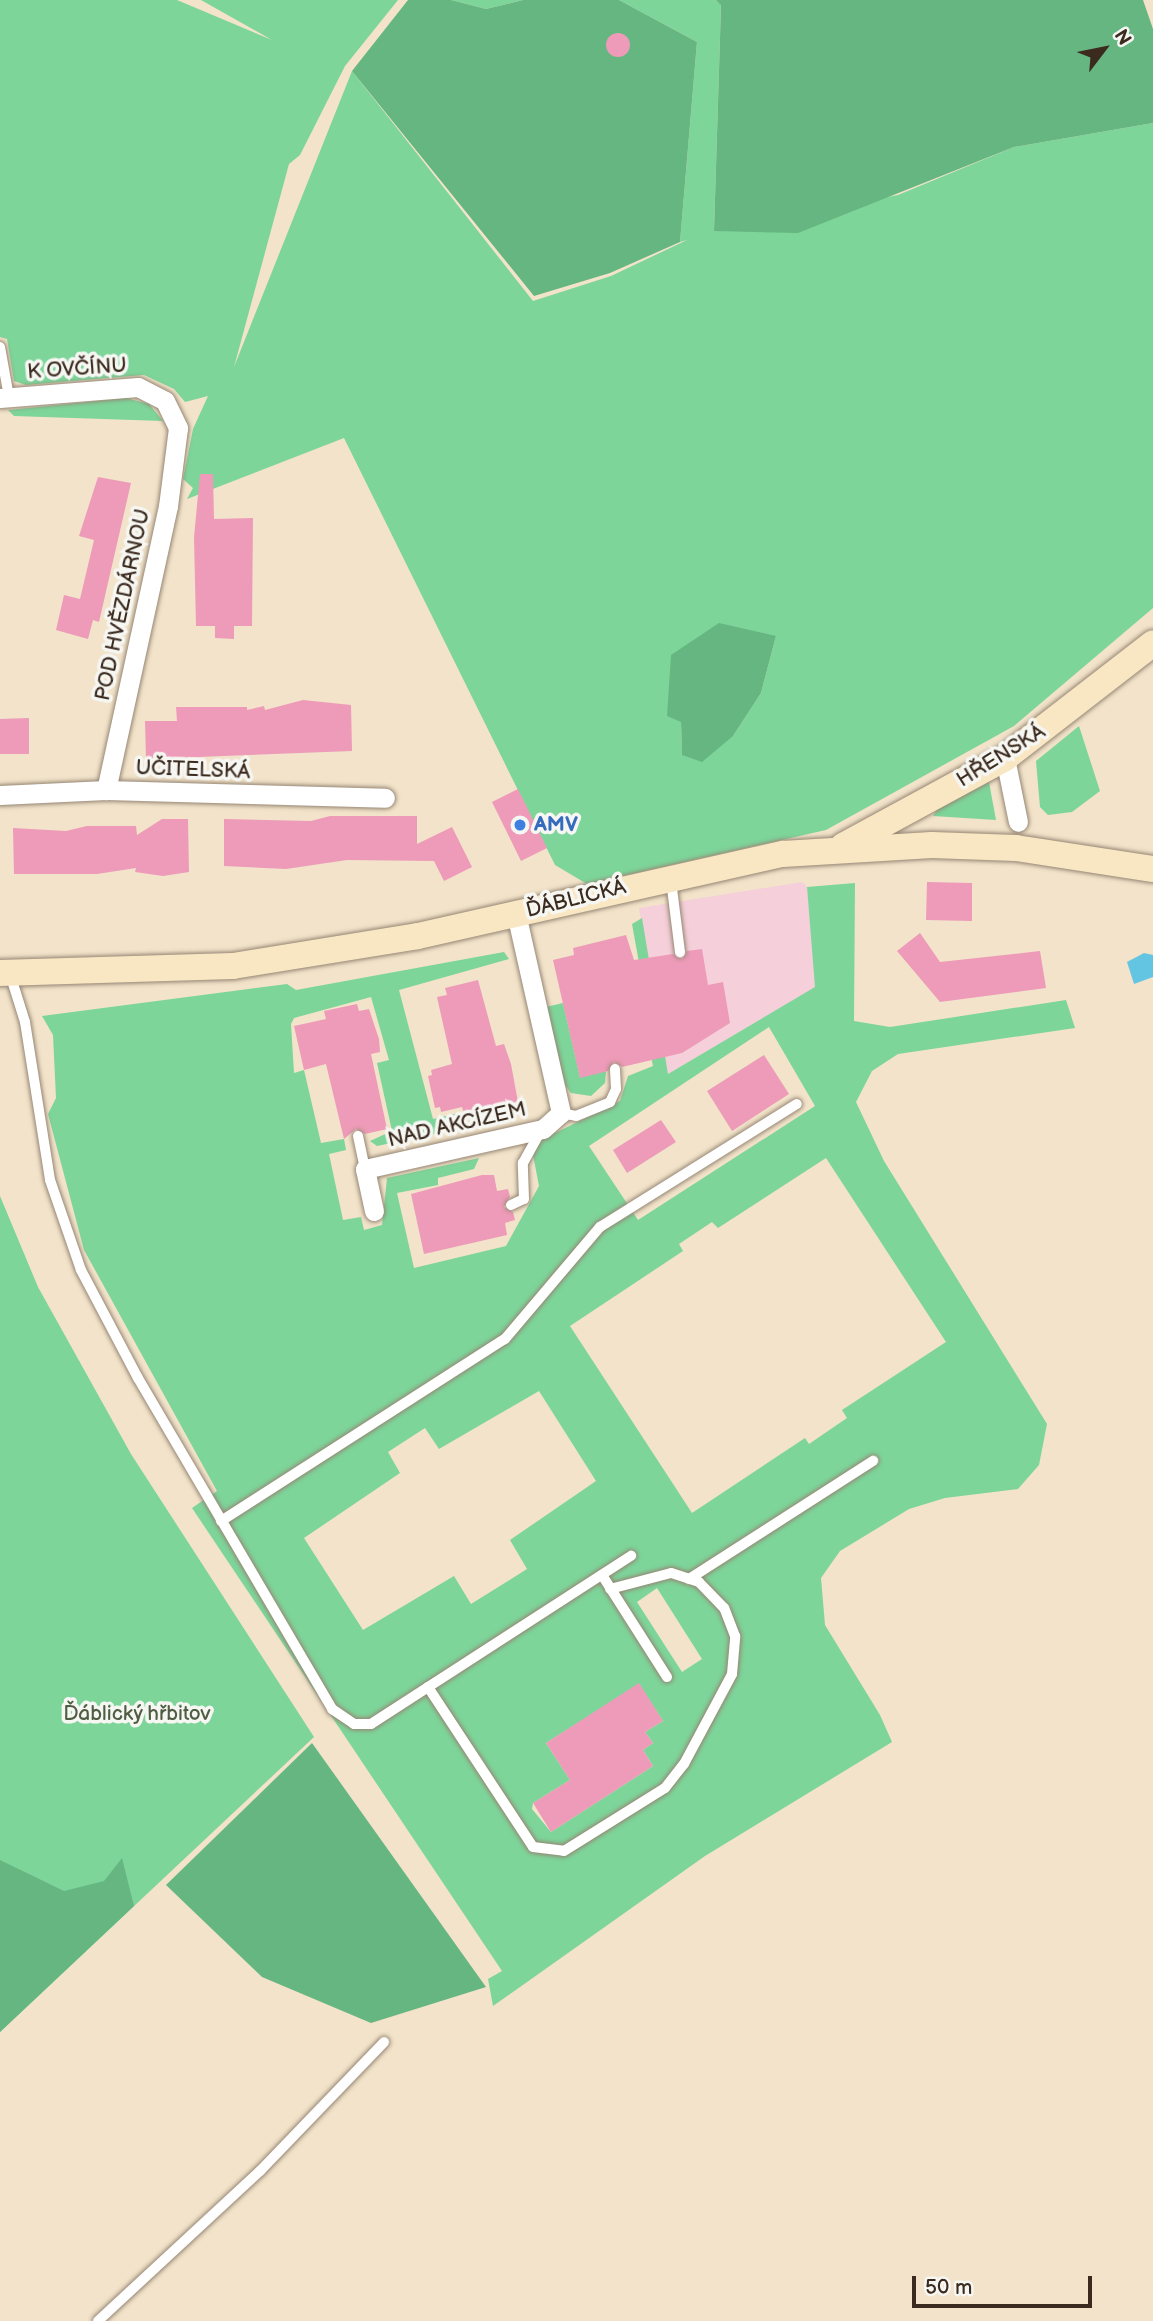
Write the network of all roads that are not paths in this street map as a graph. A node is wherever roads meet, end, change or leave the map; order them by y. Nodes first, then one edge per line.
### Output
1 (0, 347) edge
2 (4, 398) edge
3 (178, 428) joint
4 (1153, 643) edge
5 (1005, 758) junction
6 (107, 790) junction
7 (0, 795) edge
8 (385, 798) dead end
9 (1018, 822) dead end
10 (835, 850) junction
11 (1153, 869) edge
12 (670, 876) junction
13 (516, 914) junction
14 (680, 952) dead end
15 (5, 973) edge
16 (615, 1069) dead end
17 (797, 1104) dead end
18 (561, 1113) junction
19 (543, 1129) junction
20 (358, 1136) dead end
21 (365, 1169) junction
22 (511, 1205) dead end
23 (374, 1211) dead end
24 (873, 1461) dead end
25 (221, 1521) junction
26 (631, 1556) dead end
27 (602, 1575) junction
28 (689, 1579) junction
29 (610, 1589) junction
30 (667, 1677) dead end
31 (428, 1687) junction
32 (384, 2042) dead end
33 (98, 2321) edge

1 - 2 lane
2 - 3 street, K OVČÍNU
3 - 6 street, POD HVĚZDÁRNOU
4 - 5 main road, HŘENSKÁ
5 - 9 street
5 - 10 main road, HŘENSKÁ
6 - 7 street, UČITELSKÁ
6 - 8 street, UČITELSKÁ
10 - 11 main road, ĎÁBLICKÁ
10 - 12 main road, ĎÁBLICKÁ
12 - 13 main road, ĎÁBLICKÁ
12 - 14 lane
13 - 15 main road, ĎÁBLICKÁ
13 - 18 street
15 - 25 lane
16 - 18 lane
17 - 25 lane
18 - 19 street, NAD AKCÍZEM
19 - 21 street, NAD AKCÍZEM
19 - 22 lane
20 - 21 lane
21 - 23 street, NAD AKCÍZEM
24 - 28 lane
25 - 31 lane
26 - 27 lane
27 - 29 lane
27 - 31 lane
28 - 29 lane
28 - 31 lane
29 - 30 lane
32 - 33 lane

